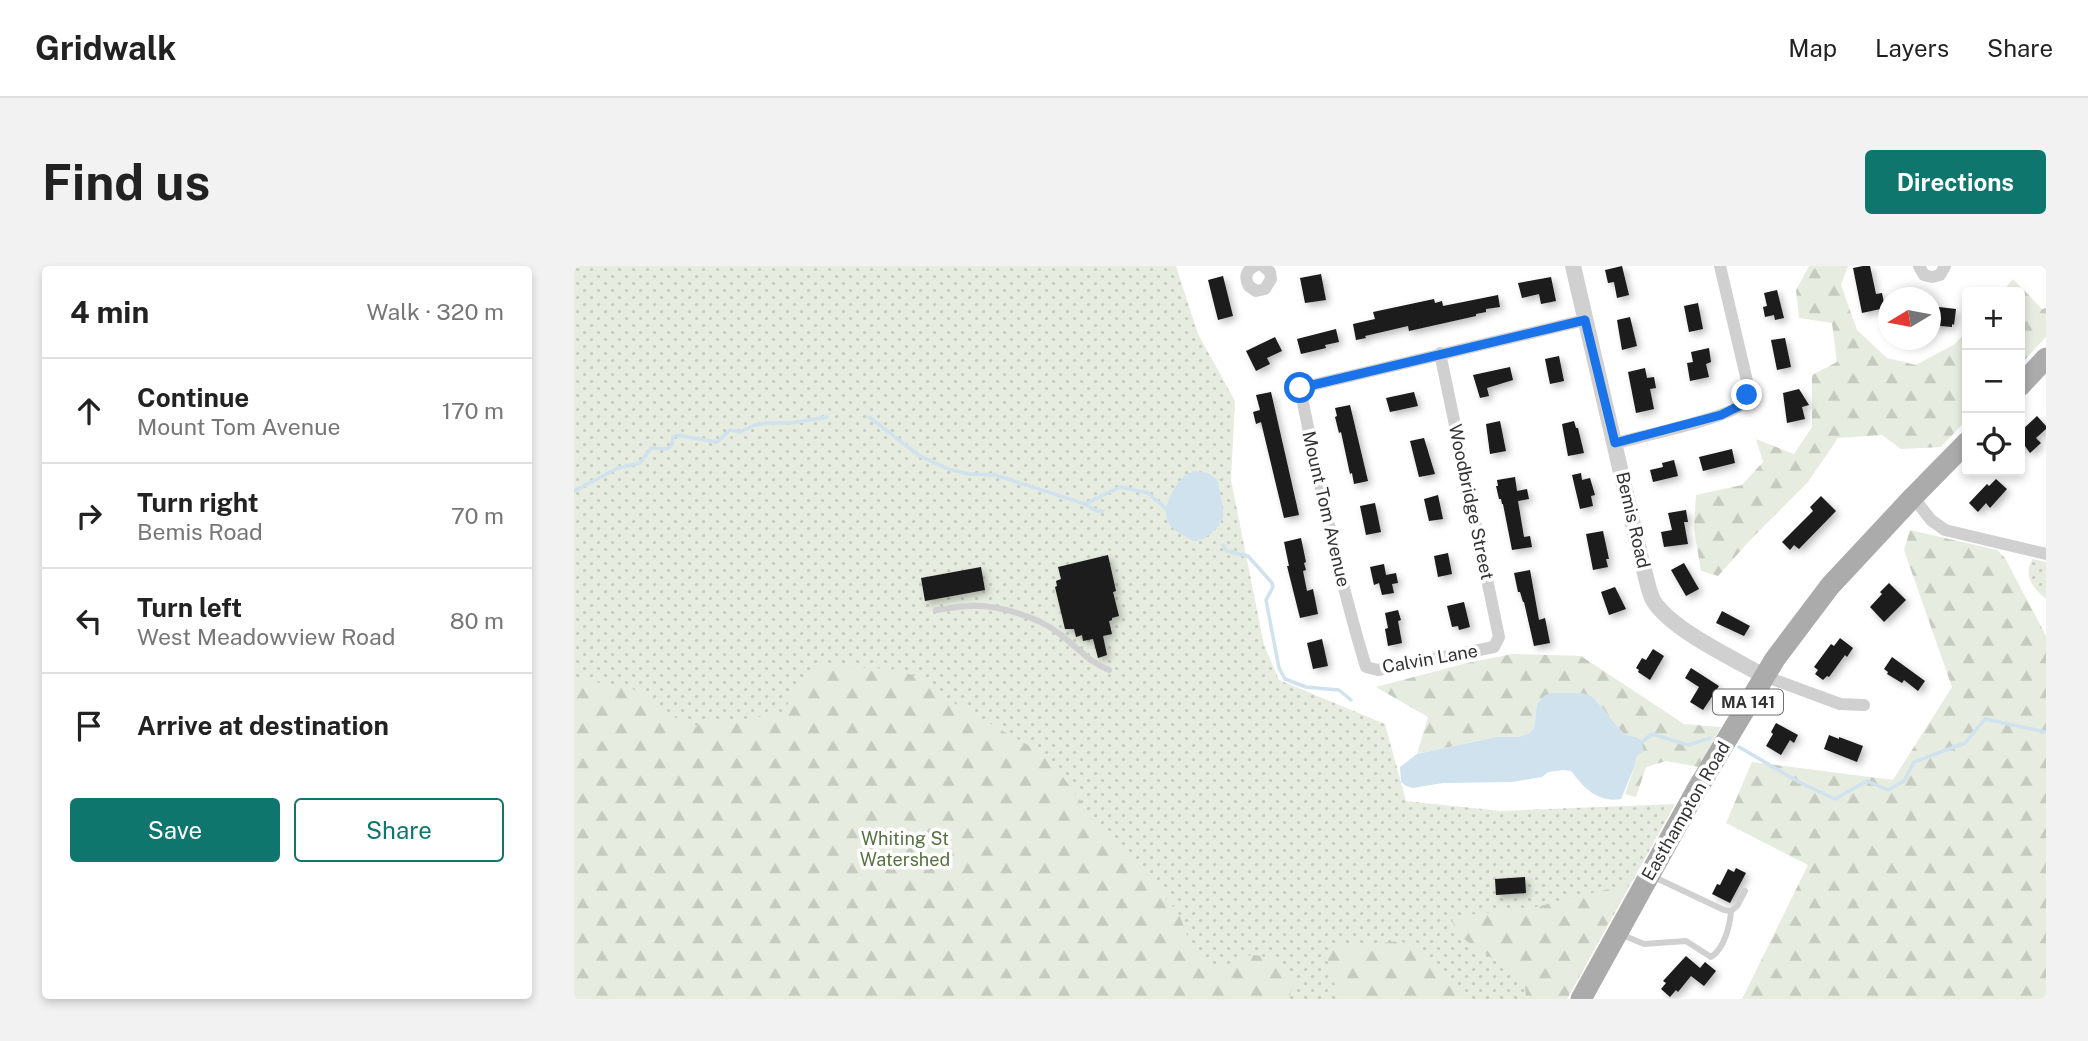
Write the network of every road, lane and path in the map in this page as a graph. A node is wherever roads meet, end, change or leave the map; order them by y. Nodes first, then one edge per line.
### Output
1 (1255, 266) edge
2 (1263, 266) edge
3 (1573, 266) edge
4 (1720, 266) edge
5 (1919, 266) edge
6 (1945, 266) edge
7 (1585, 320) junction
8 (1440, 353) junction
9 (2046, 358) edge
10 (2025, 381) edge
11 (1615, 443) junction
12 (1962, 447) edge
13 (1913, 497) junction
14 (2046, 554) edge
15 (936, 610) dead end
16 (1492, 648) joint
17 (1368, 667) joint
18 (1110, 670) dead end
19 (1764, 676) junction
20 (1864, 705) dead end
21 (1649, 874) junction
22 (1745, 891) dead end
23 (1731, 911) junction
24 (1618, 933) junction
25 (1581, 999) edge

1 - 2 street
3 - 7 street, Bemis Road
4 - 11 street
5 - 6 street
7 - 8 street, Mount Tom Avenue
7 - 11 street, Bemis Road
8 - 16 street, Woodbridge Street
8 - 17 street, Mount Tom Avenue
9 - 10 main road
11 - 19 street, Bemis Road
12 - 13 main road, Easthampton Road / MA 141
13 - 14 street
13 - 19 main road, Easthampton Road / MA 141
15 - 18 lane
16 - 17 street, Calvin Lane
19 - 20 street
19 - 21 main road, Easthampton Road / MA 141
21 - 23 lane
21 - 24 main road, Easthampton Road / MA 141
22 - 23 lane
23 - 24 lane
24 - 25 main road, Easthampton Road / MA 141

